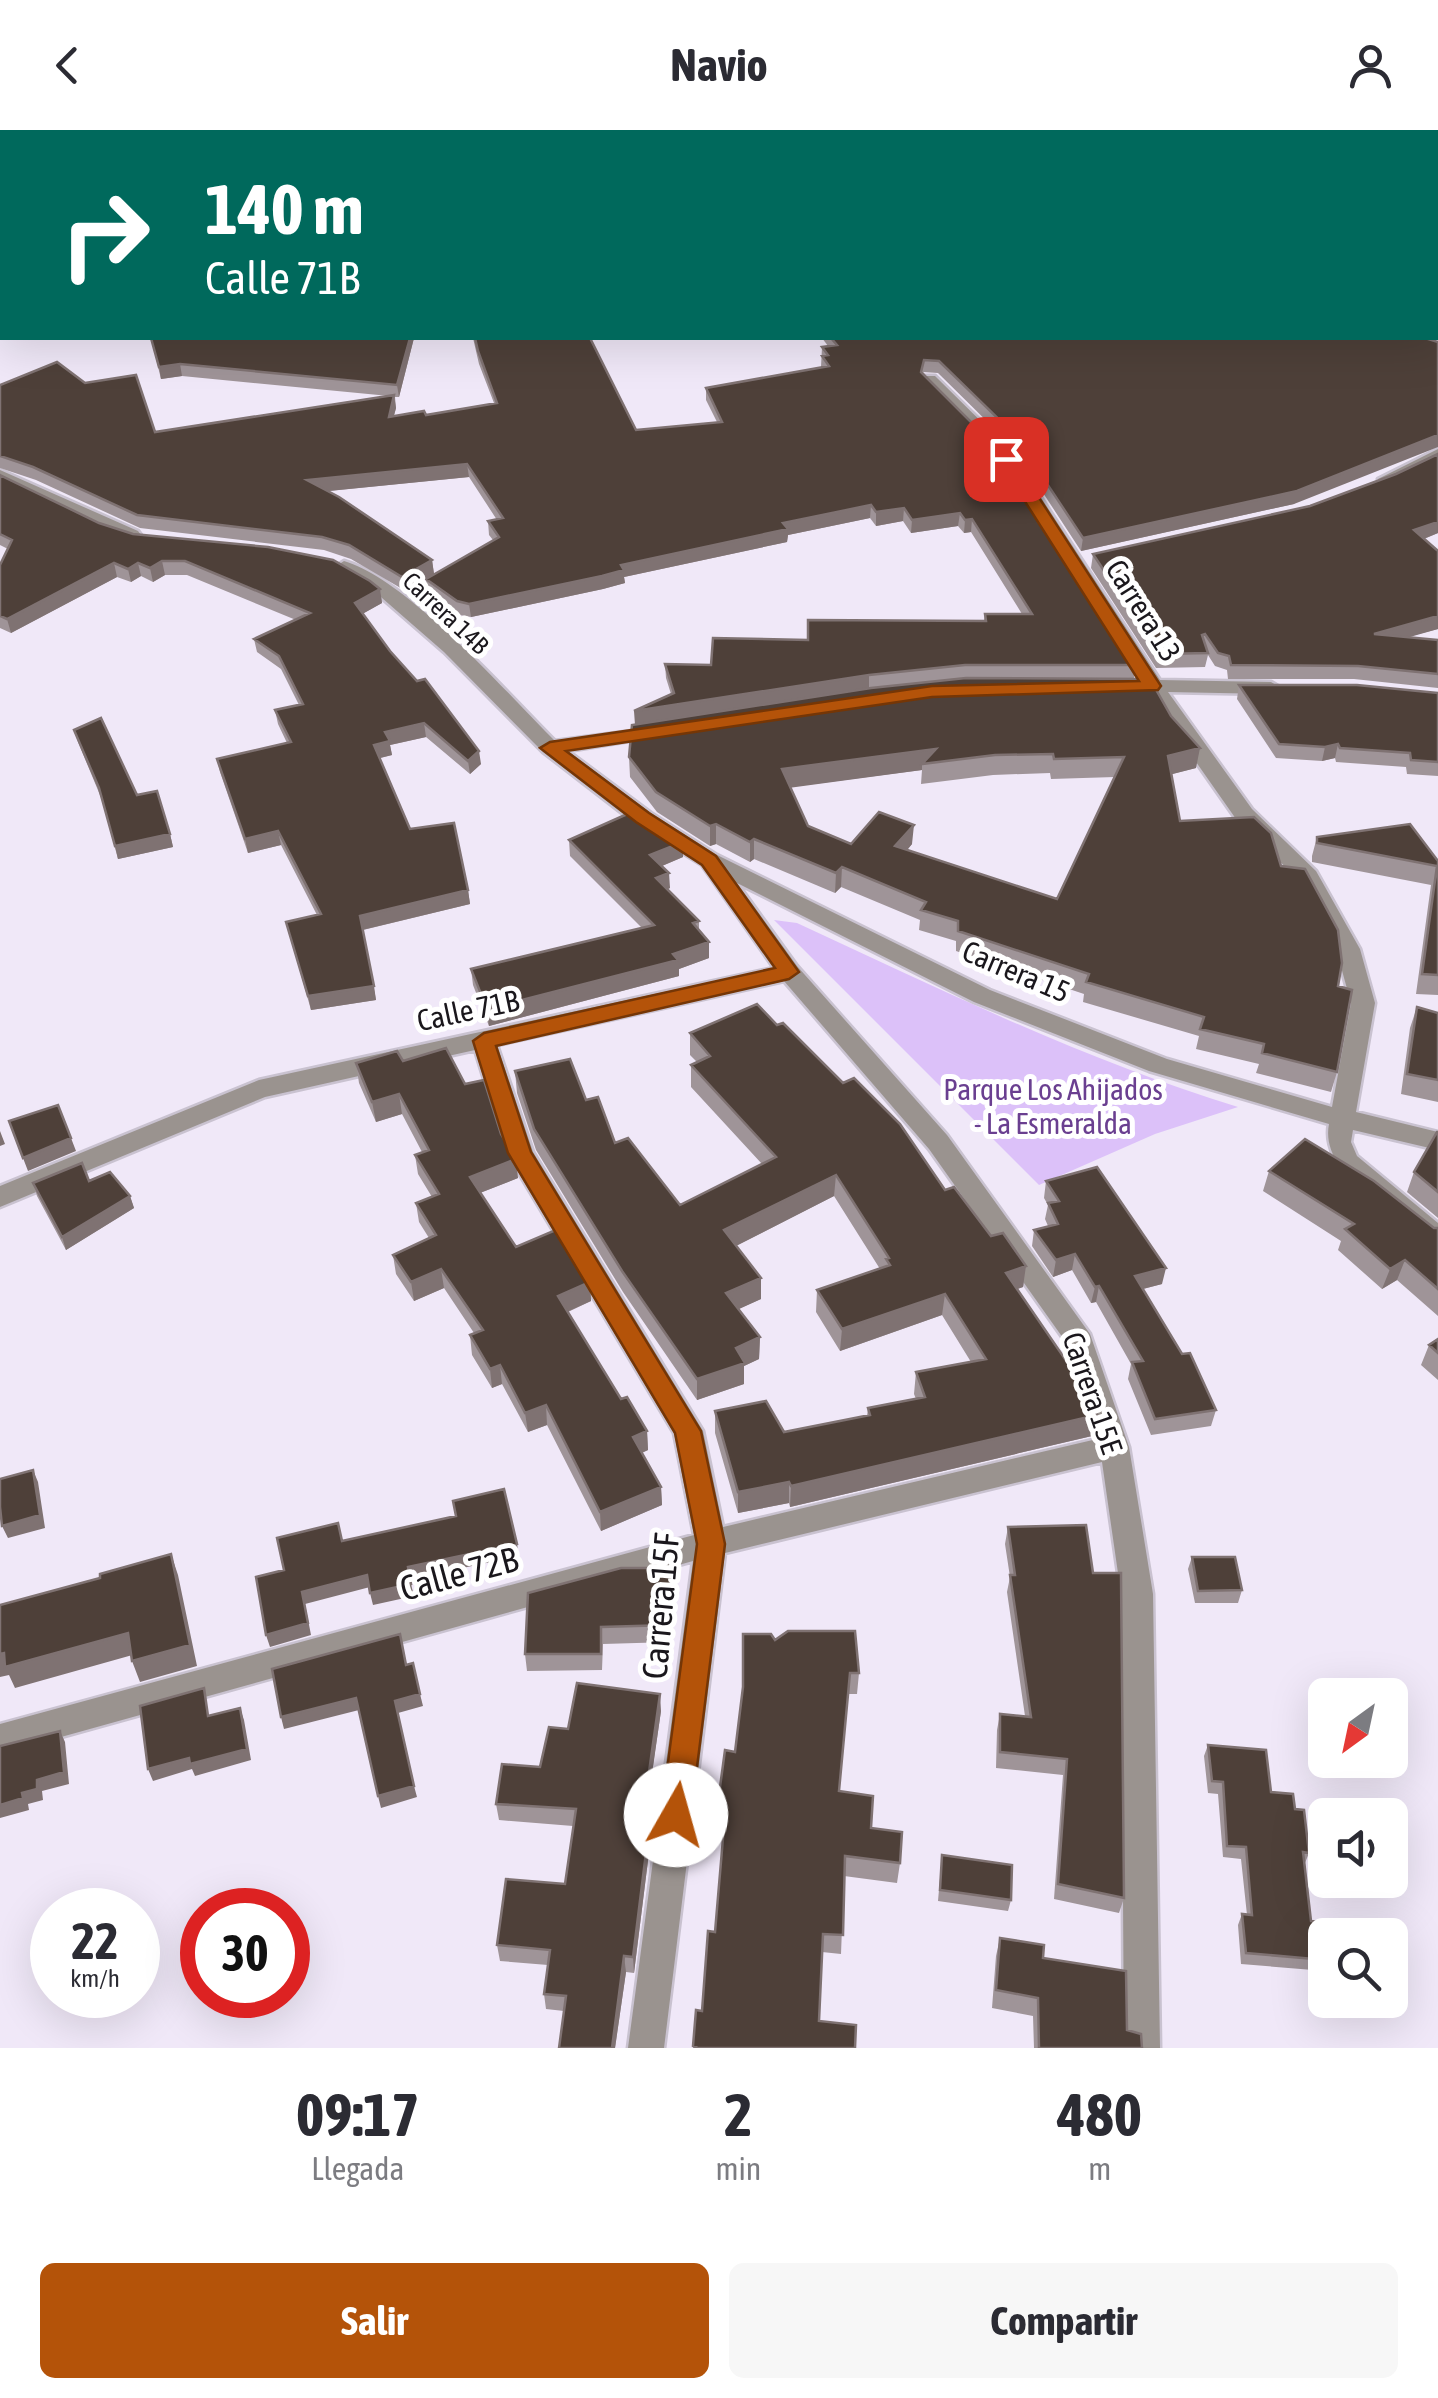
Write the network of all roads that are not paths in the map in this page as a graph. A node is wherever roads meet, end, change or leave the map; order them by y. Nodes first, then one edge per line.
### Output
1 (929, 379) edge
2 (1438, 454) edge
3 (0, 475) edge
4 (1368, 486) edge
5 (156, 540) edge
6 (324, 562) edge
7 (1152, 686) junction
8 (1114, 687) edge
9 (1298, 688) edge
10 (681, 727) edge
11 (550, 748) junction
12 (709, 860) junction
13 (789, 972) junction
14 (484, 1041) junction
15 (1340, 1117) junction
16 (1438, 1142) edge
17 (0, 1196) edge
18 (1438, 1238) edge
19 (1114, 1447) junction
20 (711, 1544) junction
21 (0, 1739) edge
22 (646, 2048) edge
23 (1142, 2048) edge

1 - 7 street, Carrera 13
2 - 4 street
3 - 5 street
6 - 11 street, Carrera 14B
7 - 8 street
7 - 9 street
7 - 15 street, Carrera 13
10 - 11 street
11 - 12 street, Carrera 15
12 - 13 street, Carrera 15E
12 - 15 street, Carrera 15
13 - 14 street, Calle 71B
13 - 19 street, Carrera 15E
14 - 17 street, Calle 71B
14 - 20 street, Carrera 15F
15 - 16 street
15 - 18 street
19 - 20 street, Calle 72B
19 - 23 street, Carrera 15E
20 - 21 street, Calle 72B
20 - 22 street, Carrera 15F

